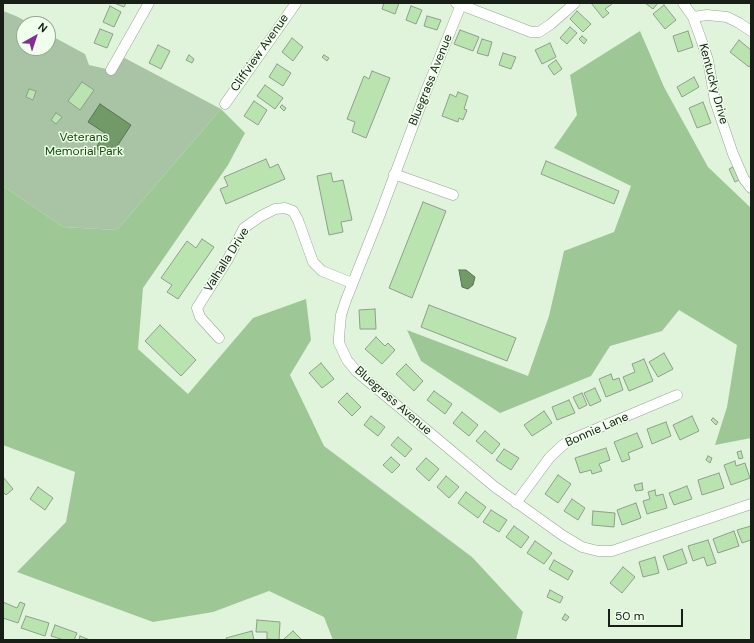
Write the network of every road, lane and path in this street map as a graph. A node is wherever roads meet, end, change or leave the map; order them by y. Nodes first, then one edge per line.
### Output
1 (149, 3) edge
2 (296, 3) edge
3 (575, 3) edge
4 (683, 3) edge
5 (458, 4) edge
6 (693, 17) junction
7 (751, 31) edge
8 (111, 70) dead end
9 (225, 104) dead end
10 (394, 174) junction
11 (751, 188) edge
12 (454, 195) dead end
13 (352, 283) junction
14 (219, 338) dead end
15 (677, 395) dead end
16 (516, 503) junction
17 (751, 504) edge

1 - 8 street
2 - 9 street, Cliffview Avenue
3 - 5 street
4 - 6 street, Kentucky Drive
5 - 10 street, Bluegrass Avenue
6 - 7 street
6 - 11 street, Kentucky Drive
10 - 12 street
10 - 13 street, Bluegrass Avenue
13 - 14 street, Valhalla Drive
13 - 16 street, Bluegrass Avenue
15 - 16 street, Bonnie Lane
16 - 17 street, Bluegrass Avenue

